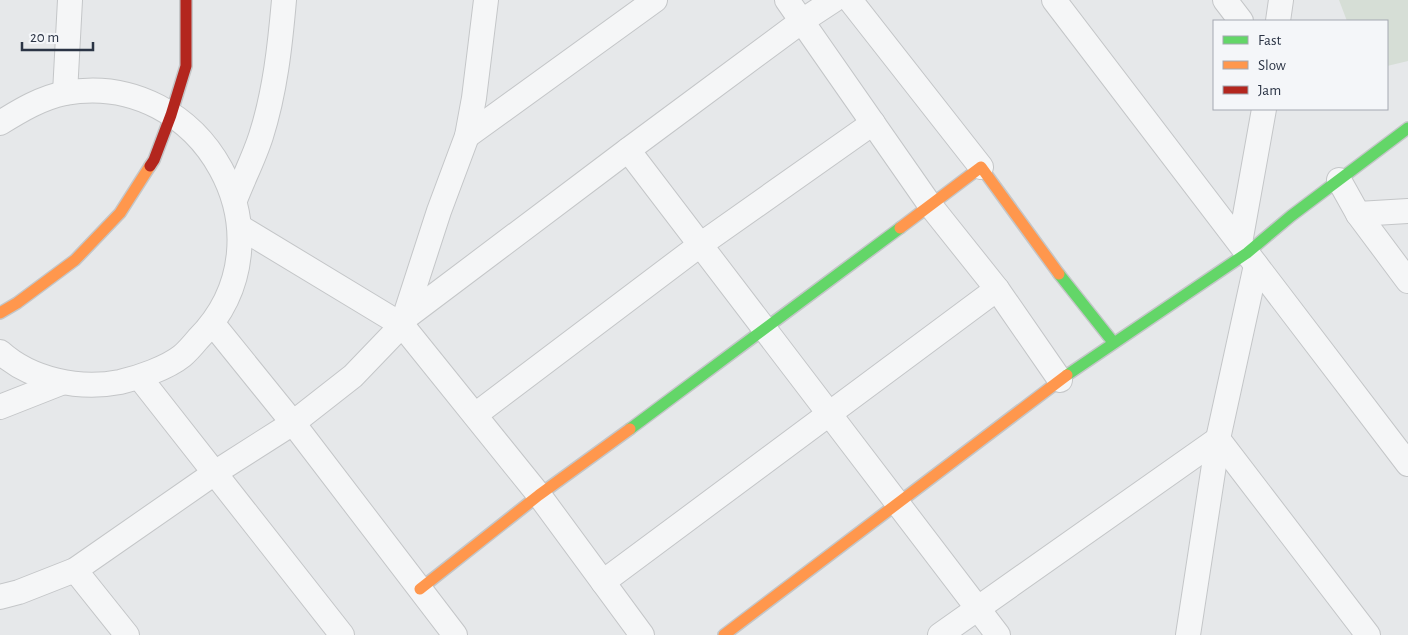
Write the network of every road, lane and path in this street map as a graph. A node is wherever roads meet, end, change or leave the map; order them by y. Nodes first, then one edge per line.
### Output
1 (70, 0) edge
2 (186, 0) edge
3 (284, 0) edge
4 (486, 0) edge
5 (655, 0) edge
6 (787, 0) edge
7 (834, 0) edge
8 (850, 0) edge
9 (1054, 0) edge
10 (1225, 0) edge
11 (1281, 0) edge
12 (1241, 20) edge
13 (1278, 20) edge
14 (802, 21) junction
15 (65, 93) junction
16 (1264, 110) edge
17 (171, 114) junction
18 (0, 123) edge
19 (873, 123) junction
20 (1408, 128) edge
21 (467, 136) junction
22 (628, 150) junction
23 (981, 167) junction
24 (1340, 180) junction
25 (235, 200) junction
26 (930, 205) junction
27 (1408, 211) edge
28 (1358, 214) junction
29 (240, 227) junction
30 (700, 245) junction
31 (1248, 253) junction
32 (1408, 281) edge
33 (997, 289) junction
34 (0, 313) edge
35 (403, 321) junction
36 (213, 324) junction
37 (766, 329) junction
38 (1113, 342) junction
39 (0, 352) edge
40 (140, 378) junction
41 (1060, 380) junction
42 (61, 383) junction
43 (0, 407) edge
44 (830, 413) junction
45 (475, 415) junction
46 (293, 423) junction
47 (1218, 439) junction
48 (1408, 464) edge
49 (216, 472) junction
50 (539, 495) junction
51 (899, 504) junction
52 (75, 570) junction
53 (603, 582) junction
54 (420, 589) junction
55 (0, 597) edge
56 (977, 608) junction
57 (1193, 630) edge
58 (126, 635) edge
59 (342, 635) edge
60 (455, 635) edge
61 (642, 635) edge
62 (724, 635) edge
63 (940, 635) edge
64 (998, 635) edge
65 (1169, 635) edge
66 (1368, 635) edge

1 - 15 street
2 - 17 main road
3 - 25 street
4 - 21 street
5 - 21 street
6 - 14 street
7 - 14 street
8 - 23 street
9 - 31 street
10 - 12 street
11 - 13 street
14 - 19 street
14 - 22 street
15 - 17 street
15 - 18 street
16 - 31 street
17 - 25 street
17 - 34 main road
19 - 26 street
19 - 30 street
20 - 24 main road
21 - 35 street
22 - 30 street
22 - 35 street
23 - 26 main road
23 - 38 main road
24 - 28 street
24 - 31 main road
25 - 29 street
26 - 33 street
26 - 37 main road
27 - 28 street
28 - 32 street
29 - 35 street
29 - 36 street
30 - 37 street
30 - 45 street
31 - 38 main road
31 - 47 street
31 - 48 street
33 - 41 street
33 - 44 street
35 - 45 street
35 - 46 street
36 - 40 street
36 - 46 street
37 - 44 street
37 - 50 main road
38 - 41 main road
39 - 42 street
40 - 42 street
40 - 49 street
41 - 51 main road
42 - 43 street
44 - 51 street
44 - 53 street
45 - 50 street
46 - 49 street
46 - 54 street
47 - 56 street
47 - 57 street
47 - 66 street
49 - 52 street
49 - 59 street
50 - 53 street
50 - 54 main road
51 - 56 street
51 - 62 main road
52 - 55 street
52 - 58 street
53 - 61 street
54 - 60 street
56 - 63 street
56 - 64 street
57 - 65 street

